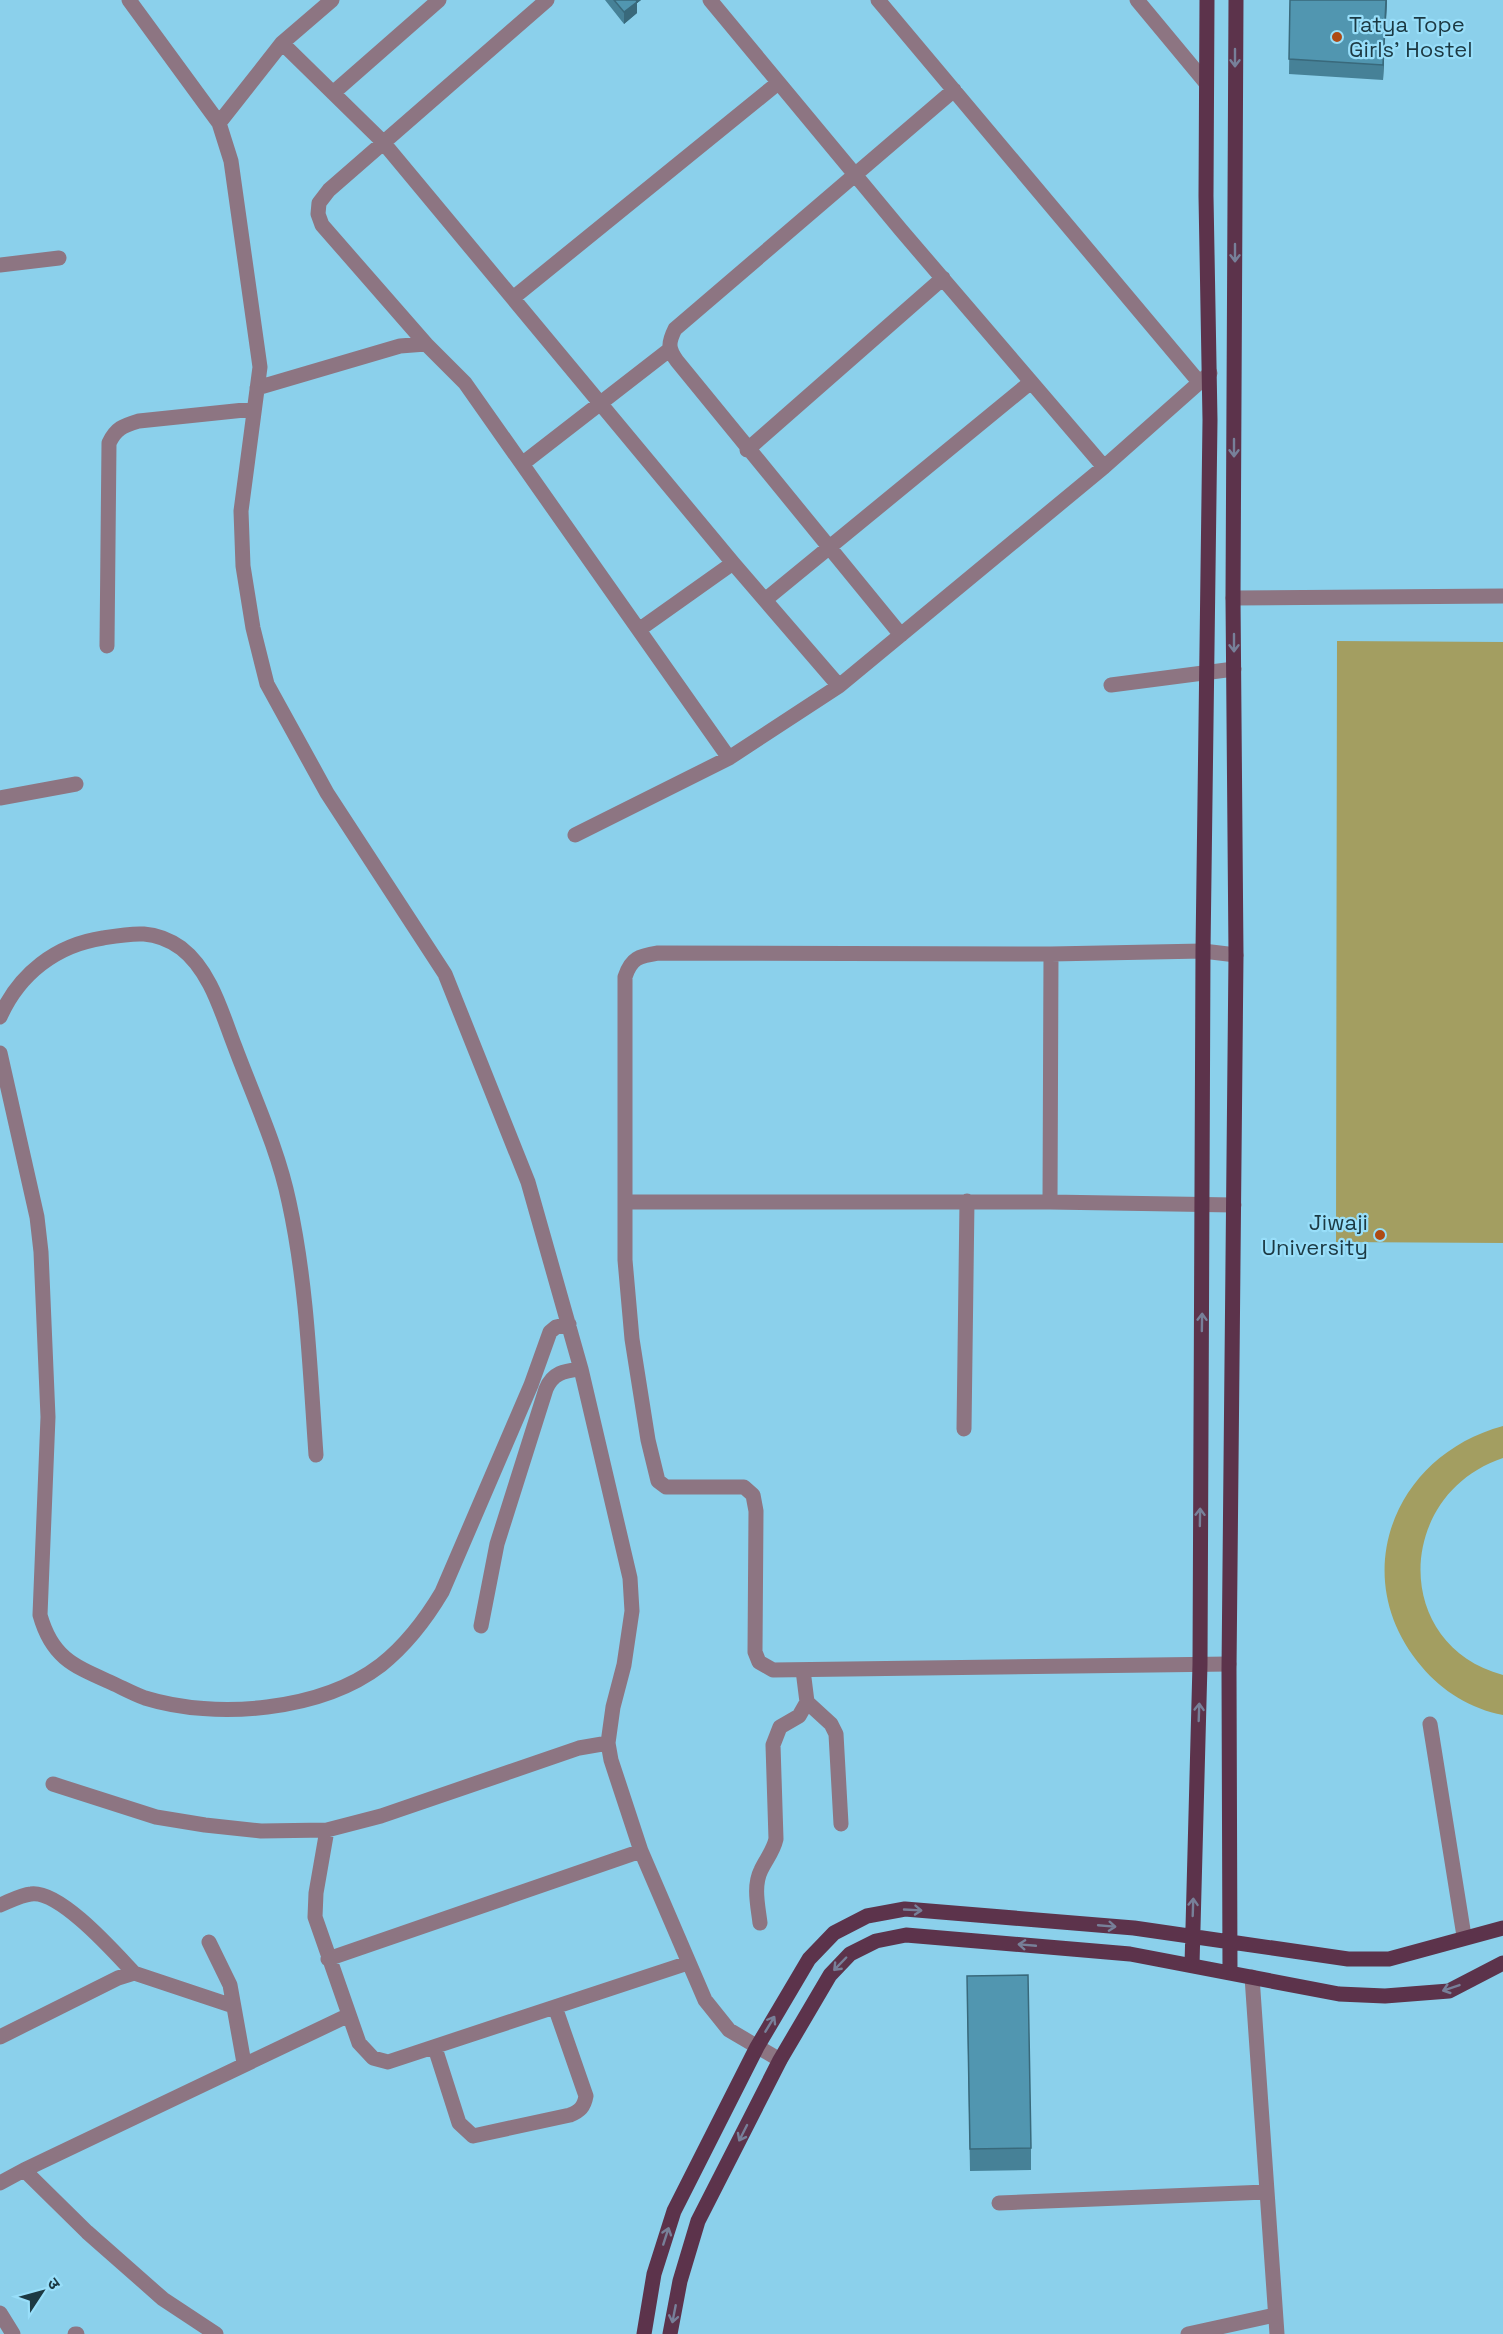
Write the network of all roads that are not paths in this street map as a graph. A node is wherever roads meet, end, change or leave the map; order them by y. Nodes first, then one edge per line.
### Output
1 (129, 0) edge
2 (333, 0) edge
3 (439, 0) edge
4 (547, 0) edge
5 (710, 0) edge
6 (878, 0) edge
7 (1137, 0) edge
8 (1207, 0) edge
9 (1236, 0) edge
10 (282, 44) junction
11 (778, 83) junction
12 (1206, 83) junction
13 (954, 90) junction
14 (333, 93) junction
15 (219, 123) junction
16 (382, 141) junction
17 (857, 176) junction
18 (59, 258) dead end
19 (0, 265) edge
20 (943, 279) junction
21 (513, 298) junction
22 (426, 344) junction
23 (669, 350) junction
24 (1204, 377) junction
25 (1031, 382) junction
26 (257, 388) junction
27 (600, 402) junction
28 (254, 410) junction
29 (747, 450) junction
30 (522, 464) junction
31 (1104, 467) junction
32 (829, 548) junction
33 (733, 563) junction
34 (1503, 596) edge
35 (1233, 598) junction
36 (765, 600) junction
37 (640, 629) junction
38 (902, 635) junction
39 (107, 646) dead end
40 (1234, 669) junction
41 (1207, 671) junction
42 (1111, 685) dead end
43 (839, 686) junction
44 (729, 759) junction
45 (76, 784) dead end
46 (0, 798) edge
47 (575, 835) dead end
48 (1203, 951) junction
49 (1052, 954) junction
50 (1236, 955) junction
51 (0, 1017) edge
52 (0, 1053) edge
53 (967, 1201) junction
54 (626, 1202) junction
55 (1050, 1202) junction
56 (1203, 1203) junction
57 (1234, 1205) junction
58 (569, 1324) junction
59 (582, 1369) junction
60 (964, 1429) dead end
61 (316, 1455) dead end
62 (481, 1626) dead end
63 (1200, 1664) junction
64 (1229, 1664) junction
65 (803, 1670) junction
66 (807, 1702) junction
67 (1430, 1724) dead end
68 (608, 1743) junction
69 (53, 1784) dead end
70 (841, 1824) dead end
71 (327, 1830) junction
72 (641, 1851) junction
73 (0, 1905) edge
74 (760, 1923) dead end
75 (1503, 1928) edge
76 (1464, 1936) junction
77 (1193, 1937) junction
78 (209, 1942) dead end
79 (1230, 1943) junction
80 (328, 1959) junction
81 (688, 1963) junction
82 (1503, 1963) edge
83 (1192, 1965) junction
84 (1230, 1972) junction
85 (134, 1974) junction
86 (1252, 1977) junction
87 (233, 2006) junction
88 (555, 2007) junction
89 (349, 2015) junction
90 (0, 2037) edge
91 (757, 2047) junction
92 (435, 2048) junction
93 (780, 2060) junction
94 (244, 2063) junction
95 (24, 2170) junction
96 (0, 2183) edge
97 (1266, 2192) junction
98 (999, 2203) dead end
99 (654, 2274) junction
100 (680, 2281) junction
101 (0, 2313) edge
102 (1275, 2315) junction
103 (13, 2334) edge
104 (216, 2334) edge
105 (644, 2334) edge
106 (670, 2334) edge
107 (1188, 2334) edge
108 (1277, 2334) edge

1 - 15 street
2 - 10 street
3 - 14 street
4 - 16 street
5 - 11 street
6 - 13 street
7 - 12 street
8 - 12 main road
9 -> 35 main road
10 - 14 street
10 - 15 street
11 - 17 street
11 - 21 street
12 - 24 main road
13 - 17 street
13 - 24 street
14 - 16 street
15 - 26 street
16 - 21 street
16 - 22 street
17 - 20 street
17 - 23 street
18 - 19 street
20 - 25 street
20 - 29 street
21 - 27 street
22 - 26 street
22 - 30 street
23 - 27 street
23 - 29 street
24 - 31 street
24 - 41 main road
25 - 31 street
25 - 32 street
26 - 28 street
27 - 30 street
27 - 33 street
28 - 39 street
28 - 58 street
29 - 32 street
30 - 37 street
31 - 38 street
32 - 36 street
32 - 38 street
33 - 36 street
33 - 37 street
34 - 35 street
35 -> 40 main road
36 - 43 street
37 - 44 street
38 - 43 street
40 - 41 street
40 - 50 main road
41 - 42 street
41 - 48 main road
43 - 44 street
44 - 47 street
45 - 46 street
48 - 49 street
48 - 50 street
48 - 56 main road
49 - 54 street
49 - 55 street
50 - 57 main road
51 - 61 street
52 - 58 street
53 - 54 street
53 - 55 street
53 - 60 street
54 - 65 street
55 - 56 street
56 - 57 street
63 -> 56 main road
57 - 64 main road
58 - 59 street
59 - 62 street
59 - 68 street
63 - 64 street
63 - 65 street
77 -> 63 main road
64 - 79 main road
65 - 66 street
66 - 70 street
66 - 74 street
67 - 76 street
68 - 71 street
68 - 72 street
69 - 71 street
71 - 80 street
72 - 80 street
72 - 81 street
73 - 85 street
75 - 76 main road
76 - 79 main road
77 - 79 main road
77 - 83 main road
91 -> 77 main road
78 - 87 street
79 - 84 main road
80 - 89 street
81 - 88 street
81 - 91 street
82 -> 86 main road
83 - 84 main road
83 -> 93 main road
84 - 86 main road
85 - 87 street
85 - 90 street
86 - 97 street
87 - 94 street
88 - 92 street
88 - 92 street
89 - 92 street
89 - 94 street
91 - 93 street
99 -> 91 main road
93 -> 100 main road
94 - 95 street
95 - 96 street
95 - 104 street
97 - 98 street
97 - 102 street
99 - 100 main road
99 - 105 main road
100 -> 106 main road
101 - 103 street
102 - 107 street
102 - 108 street

